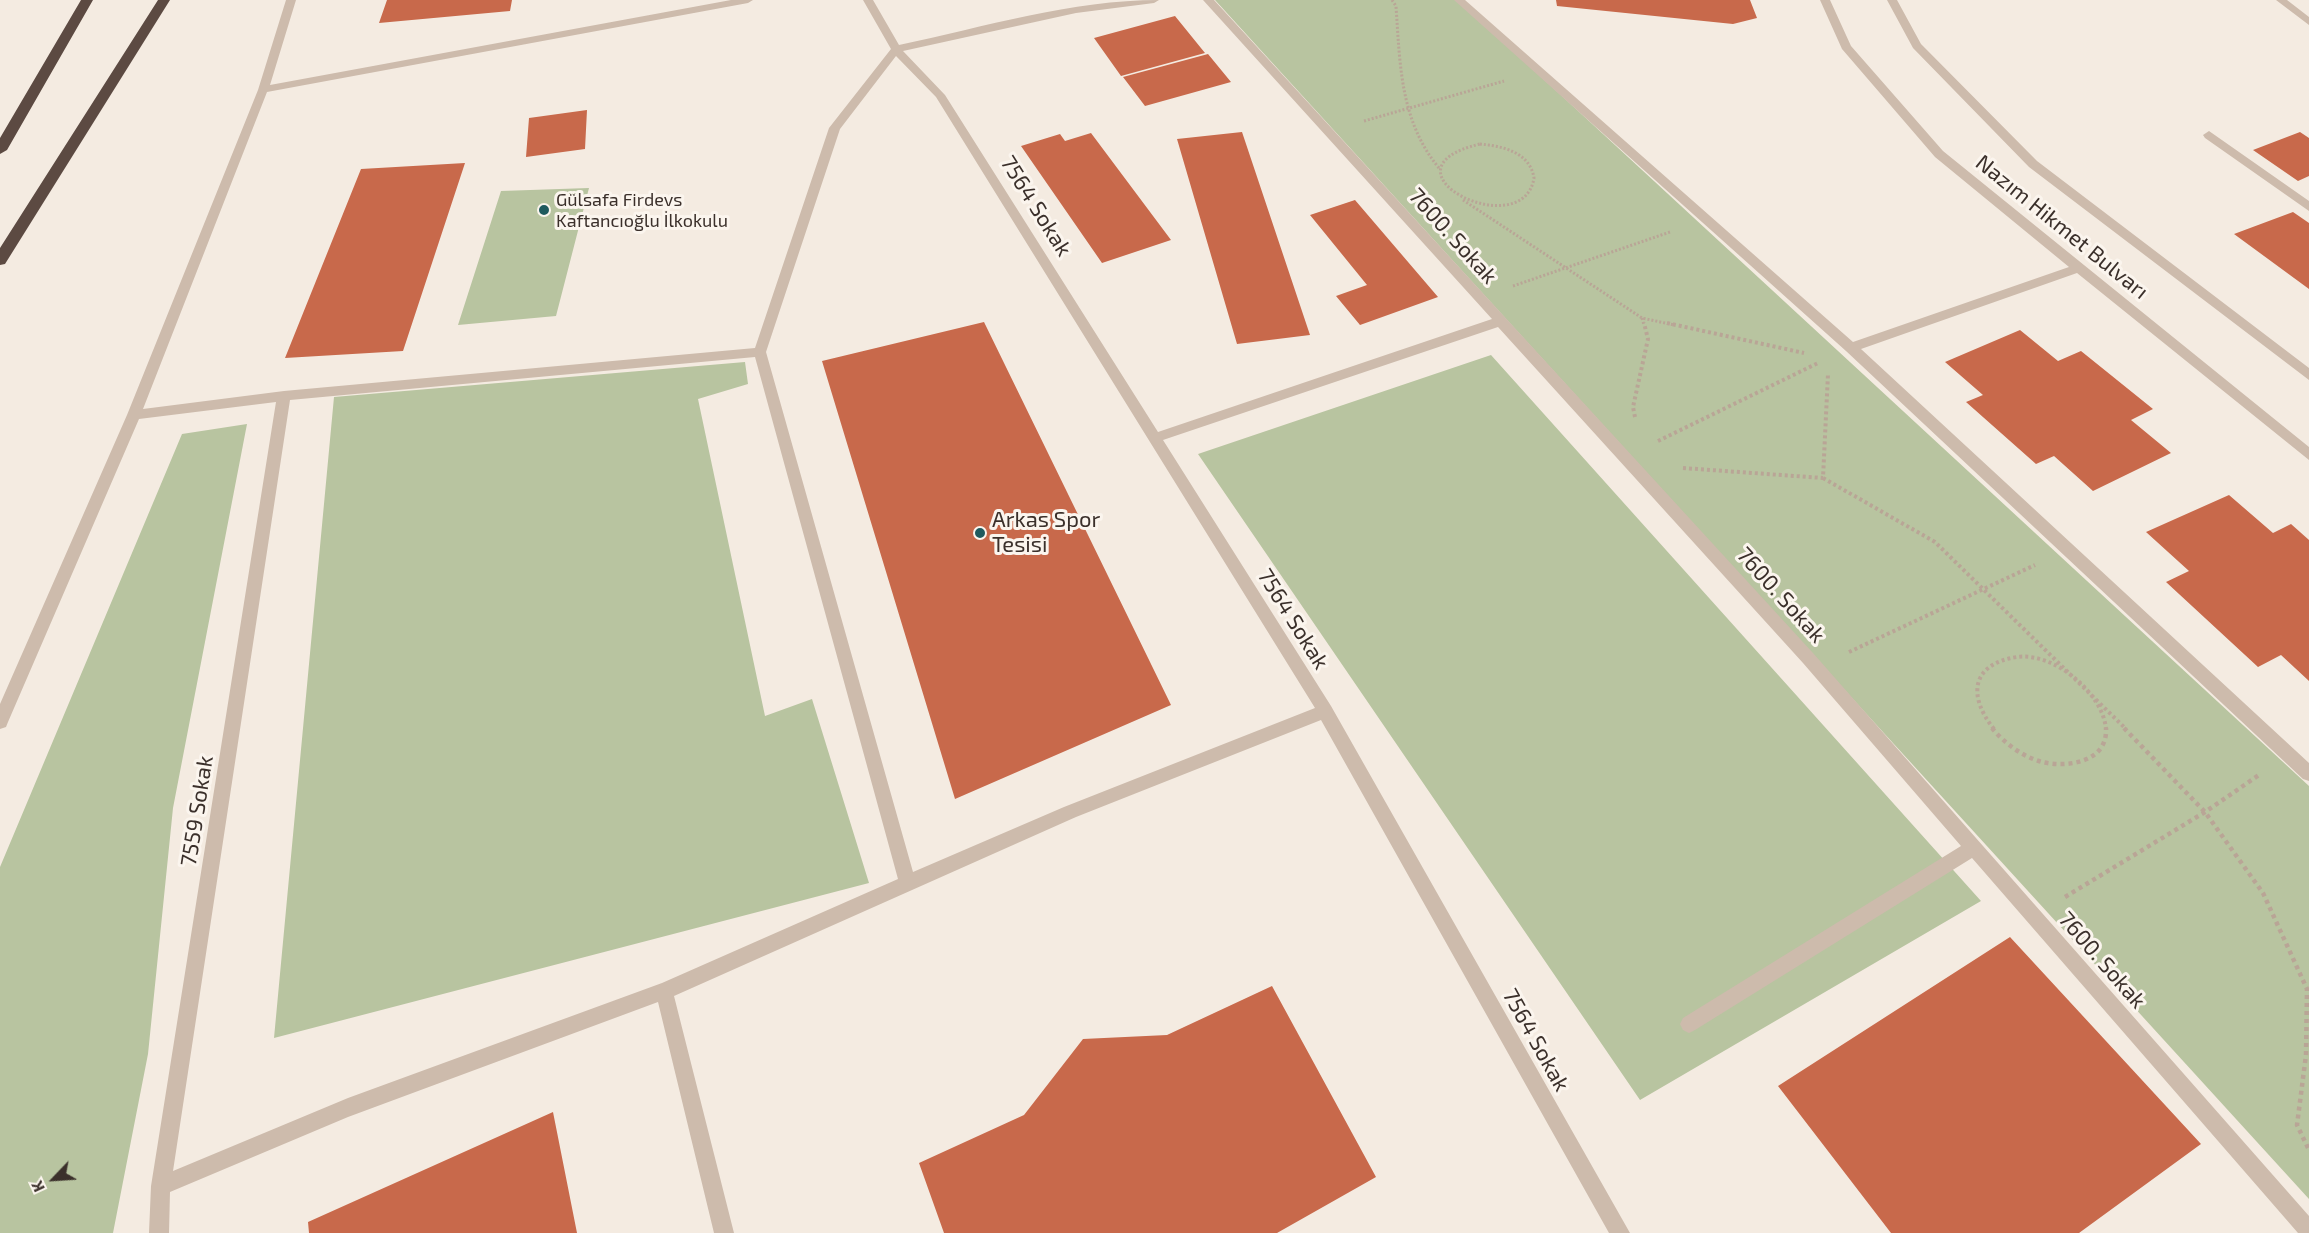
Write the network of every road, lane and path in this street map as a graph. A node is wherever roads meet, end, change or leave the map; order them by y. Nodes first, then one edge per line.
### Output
1 (87, 0) edge
2 (164, 0) edge
3 (291, 0) edge
4 (748, 0) edge
5 (868, 0) edge
6 (1155, 0) edge
7 (1208, 0) edge
8 (1392, 0) edge
9 (1459, 0) edge
10 (1825, 0) edge
11 (1892, 0) edge
12 (2281, 0) edge
13 (2309, 22) edge
14 (896, 49) junction
15 (1511, 79) dead end
16 (263, 90) junction
17 (1406, 108) junction
18 (1353, 124) dead end
19 (2209, 135) dead end
20 (0, 150) edge
21 (1439, 168) junction
22 (1463, 200) junction
23 (2309, 207) edge
24 (1674, 230) dead end
25 (0, 261) edge
26 (1568, 268) junction
27 (2078, 268) junction
28 (1506, 289) dead end
29 (1642, 318) junction
30 (1501, 321) junction
31 (1851, 348) junction
32 (760, 352) junction
33 (1805, 353) dead end
34 (1829, 358) dead end
35 (1828, 370) dead end
36 (2309, 375) edge
37 (284, 396) junction
38 (134, 415) junction
39 (1637, 428) dead end
40 (1154, 438) junction
41 (1651, 444) dead end
42 (2309, 455) edge
43 (1677, 466) dead end
44 (1823, 478) junction
45 (2036, 564) dead end
46 (1983, 589) junction
47 (1845, 653) dead end
48 (2081, 682) junction
49 (1324, 711) junction
50 (0, 722) edge
51 (2263, 772) dead end
52 (2309, 774) edge
53 (2205, 812) junction
54 (1974, 847) junction
55 (908, 883) junction
56 (2058, 901) dead end
57 (2308, 989) edge
58 (664, 991) junction
59 (1689, 1023) dead end
60 (2309, 1150) edge
61 (161, 1186) junction
62 (2309, 1231) edge
63 (159, 1233) edge
64 (724, 1233) edge
65 (1620, 1233) edge

1 - 20 highway
2 - 25 highway
3 - 16 street
4 - 16 street
5 - 14 street, 7564 Sokak
6 - 14 street
7 - 30 street, 7600. Sokak
8 - 17 path
9 - 31 street
10 - 27 street, Nazım Hikmet Bulvarı
11 - 36 street, Nazım Hikmet Bulvarı
12 - 13 street
14 - 32 street
14 - 40 street, 7564 Sokak
15 - 17 path
16 - 38 street
17 - 18 path
17 - 21 path
19 - 23 street
21 - 22 path
21 - 22 path
22 - 26 path
24 - 26 path
26 - 28 path
26 - 29 path
27 - 31 street
27 - 42 street, Nazım Hikmet Bulvarı
29 - 33 path
29 - 39 path
30 - 40 street
30 - 54 street, 7600. Sokak
31 - 52 street
32 - 37 street
32 - 55 street
34 - 41 path
35 - 44 path
37 - 38 street
37 - 61 street, 7559 Sokak
38 - 50 street
40 - 49 street, 7564 Sokak
43 - 44 path
44 - 46 path
45 - 46 path
46 - 47 path
46 - 48 path
48 - 48 path
48 - 53 path
49 - 55 street
49 - 65 street, 7564 Sokak
51 - 53 path
53 - 56 path
53 - 57 path
54 - 59 street
54 - 62 street, 7600. Sokak
55 - 58 street
57 - 60 path
58 - 61 street
58 - 64 street
61 - 63 street, 7559 Sokak

